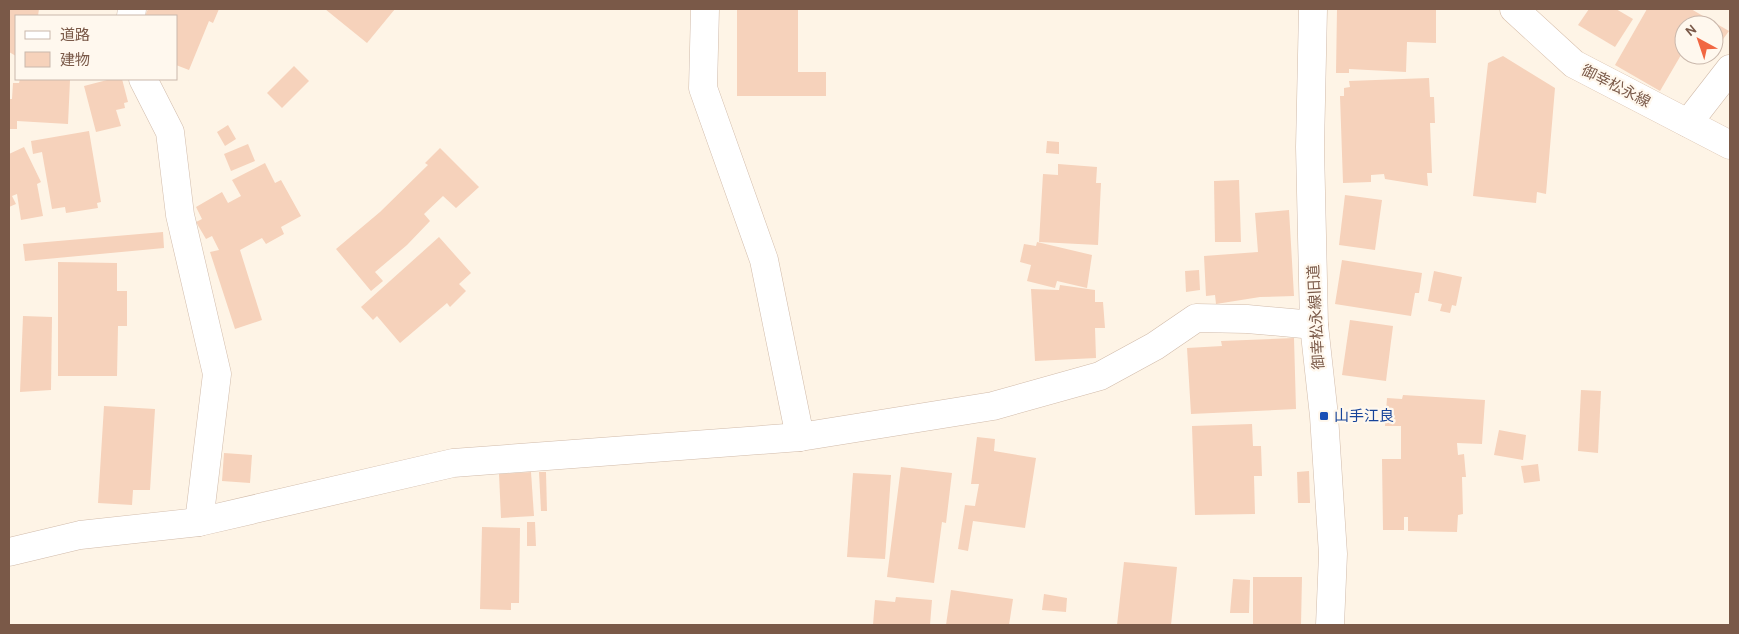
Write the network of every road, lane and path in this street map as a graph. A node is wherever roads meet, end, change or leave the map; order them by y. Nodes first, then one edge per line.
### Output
1 (705, 9) edge
2 (1313, 9) edge
3 (1514, 9) edge
4 (1730, 70) edge
5 (144, 80) edge
6 (1688, 123) junction
7 (1730, 146) edge
8 (1314, 325) junction
9 (800, 436) junction
10 (199, 522) junction
11 (9, 552) edge
12 (1330, 625) edge

1 - 9 street
2 - 8 street, 御幸松永線旧道
3 - 6 street, 御幸松永線
4 - 6 street
5 - 10 street
6 - 7 street, 御幸松永線
8 - 9 street
8 - 12 street, 御幸松永線旧道
9 - 10 street
10 - 11 street

